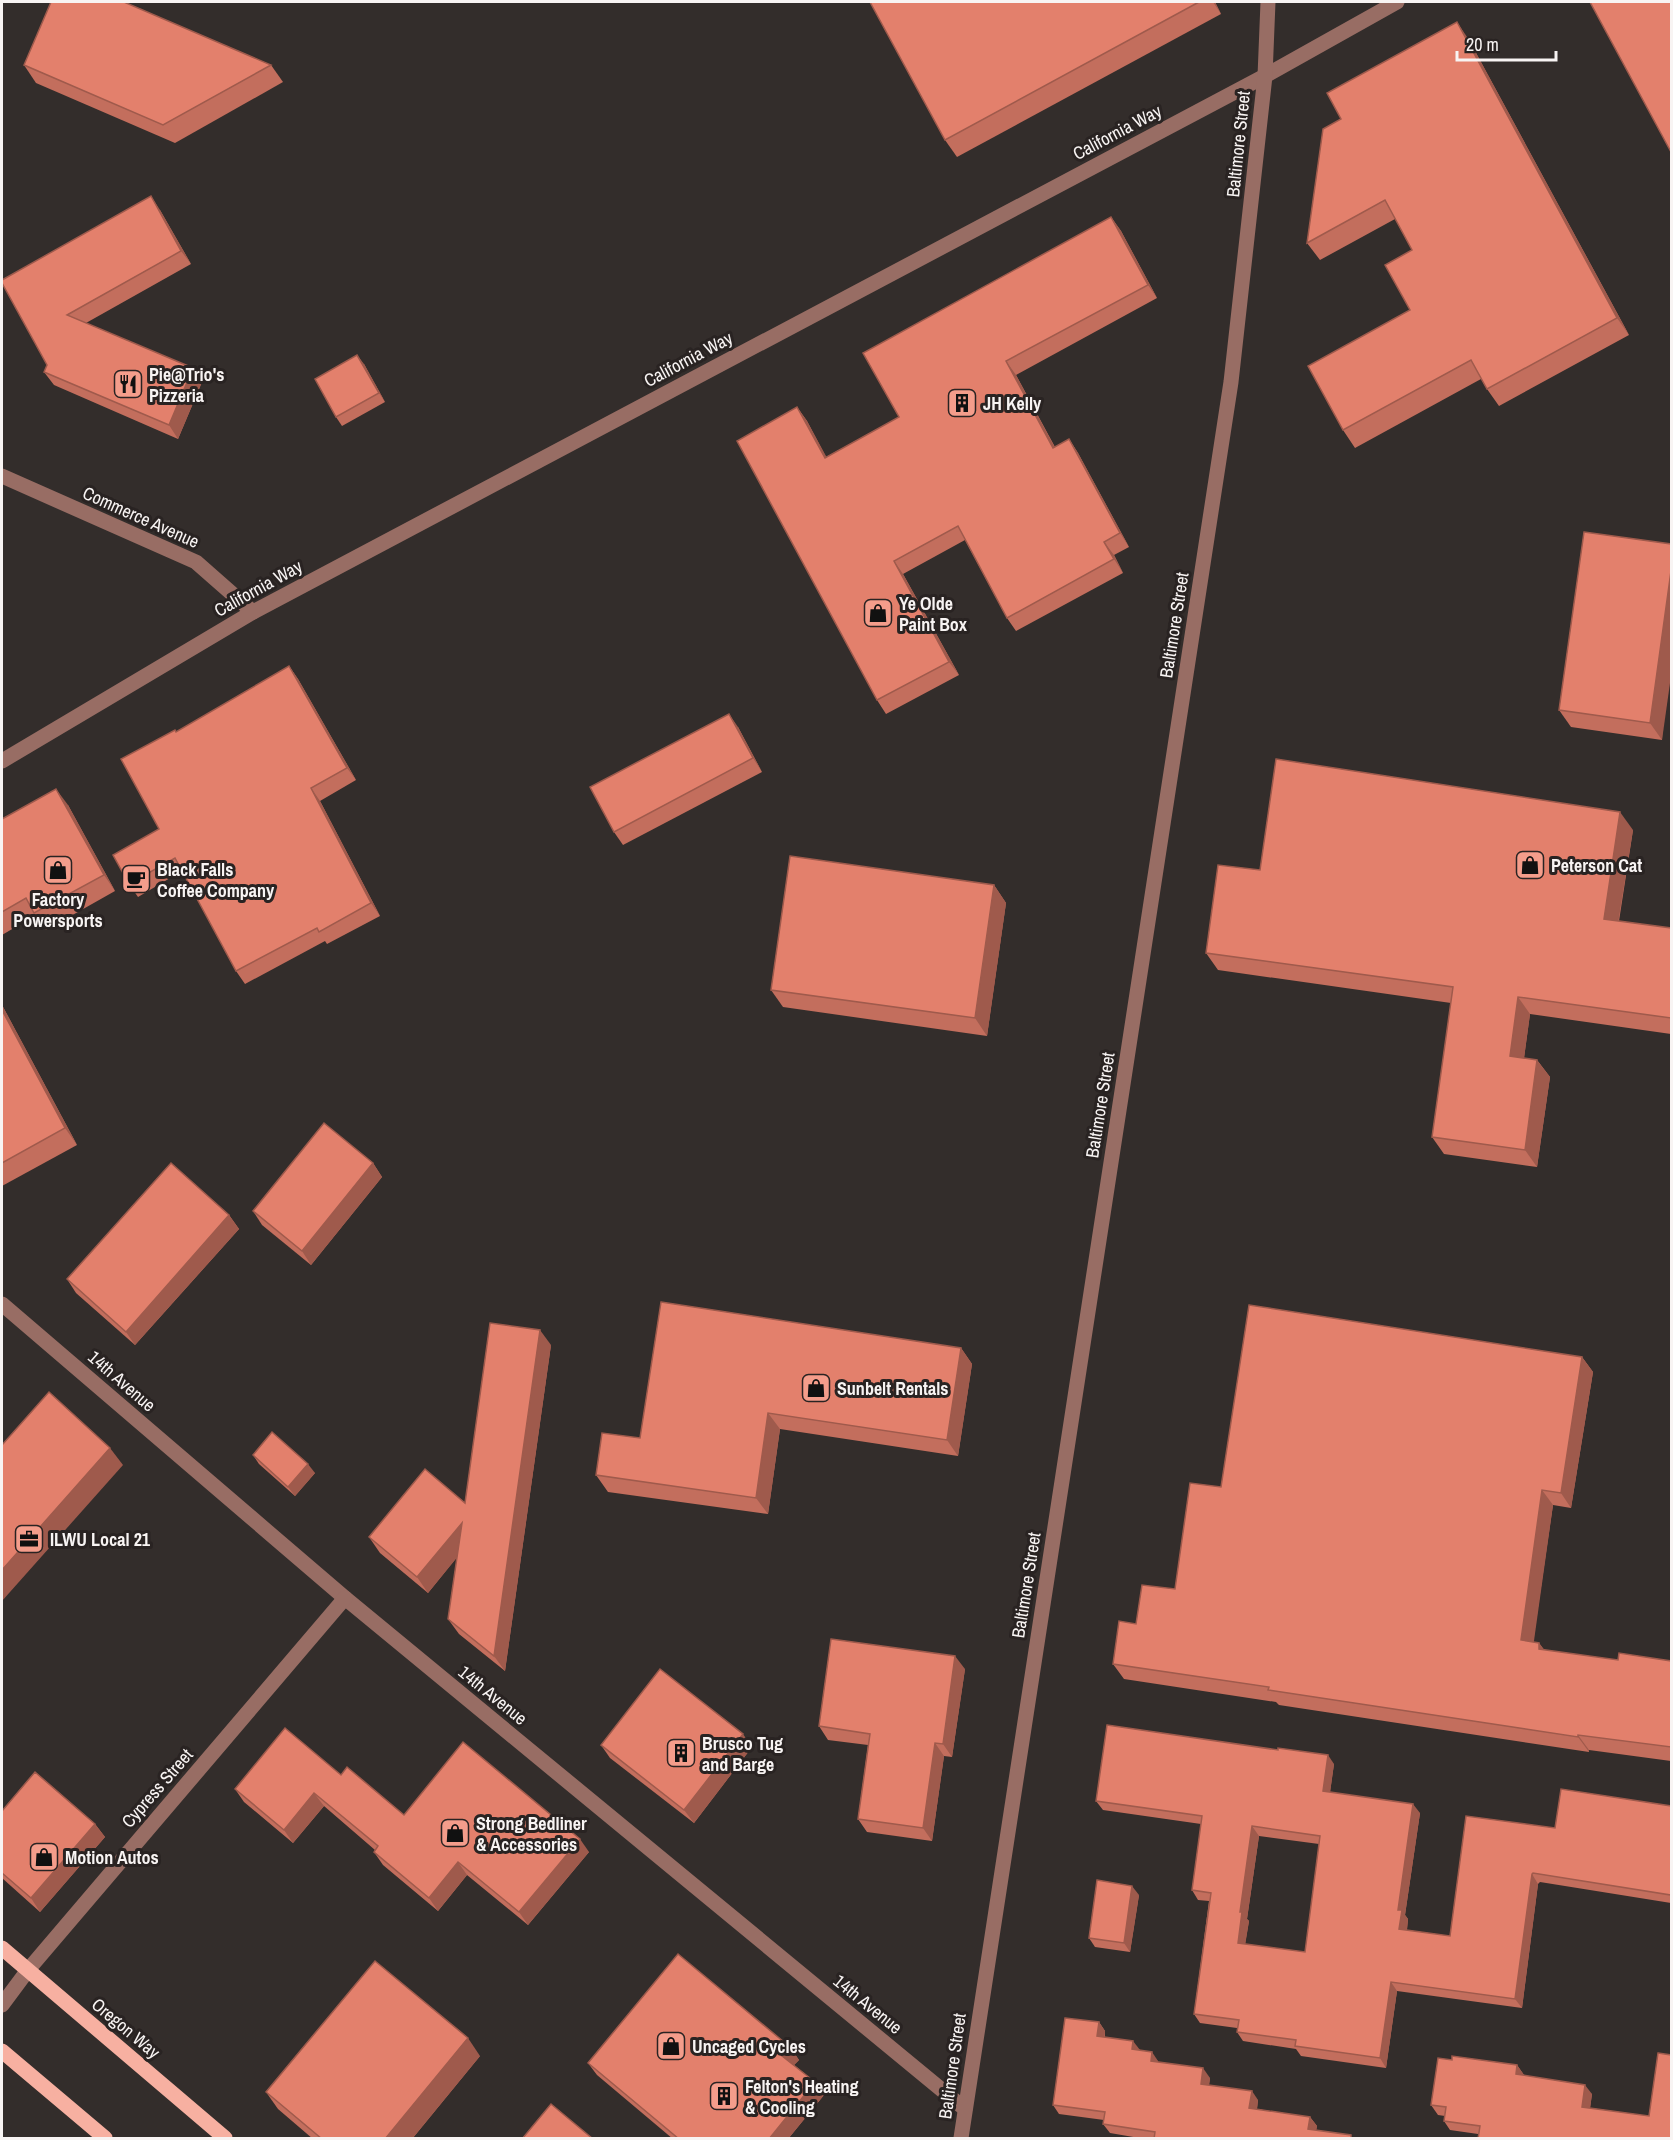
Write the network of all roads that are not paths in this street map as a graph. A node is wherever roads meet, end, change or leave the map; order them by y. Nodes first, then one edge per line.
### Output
1 (1268, 2) edge
2 (1397, 2) edge
3 (1266, 76) junction
4 (2, 476) edge
5 (253, 612) junction
6 (2, 761) edge
7 (2, 1304) edge
8 (345, 1598) junction
9 (2, 1948) edge
10 (28, 1970) junction
11 (2, 2005) edge
12 (2, 2051) edge
13 (965, 2109) junction
14 (105, 2139) edge
15 (225, 2139) edge
16 (961, 2139) edge

1 - 3 street, Baltimore Street
2 - 3 street, California Way
3 - 5 street, California Way
3 - 13 street, Baltimore Street
4 - 5 street, Commerce Avenue
5 - 6 street, California Way
7 - 8 street, 14th Avenue
8 - 10 street, Cypress Street
8 - 13 street, 14th Avenue
9 - 10 main road, Oregon Way
10 - 11 street, Cypress Street
10 - 15 main road, Oregon Way
12 - 14 main road
13 - 16 street, Baltimore Street

